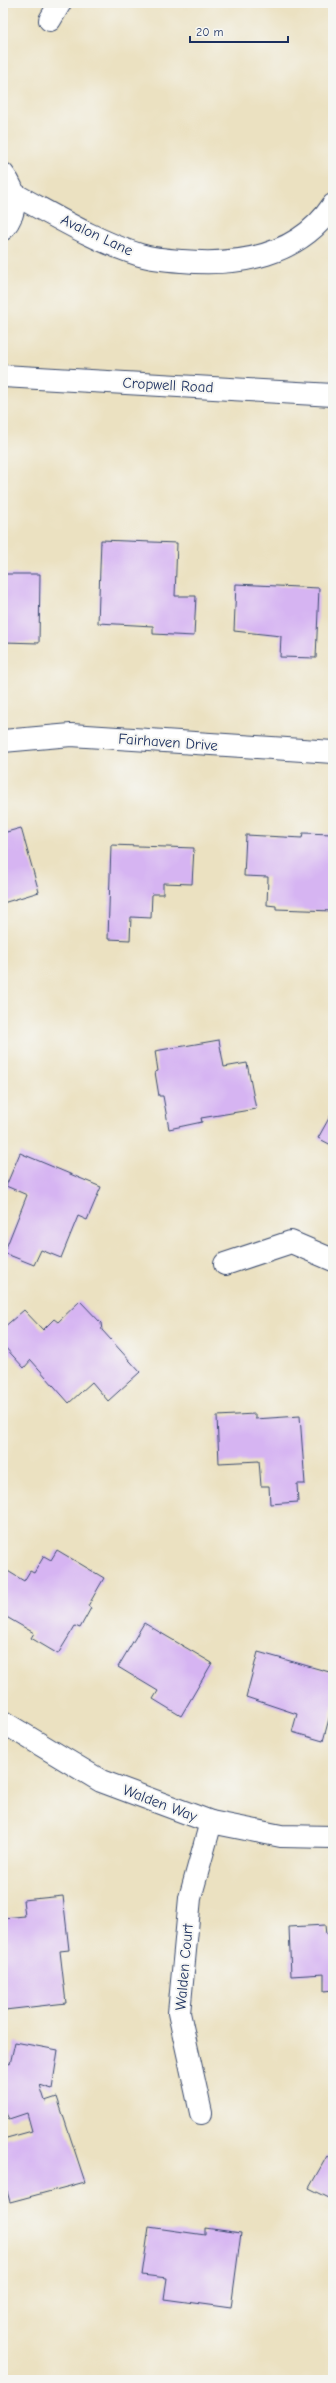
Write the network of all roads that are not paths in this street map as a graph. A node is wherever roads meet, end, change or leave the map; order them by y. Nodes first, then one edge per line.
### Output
1 (3, 174) edge
2 (14, 194) junction
3 (333, 205) edge
4 (3, 229) edge
5 (3, 376) edge
6 (333, 395) edge
7 (3, 741) edge
8 (333, 752) edge
9 (333, 1260) edge
10 (224, 1264) dead end
11 (3, 1722) edge
12 (211, 1822) junction
13 (333, 1837) edge
14 (201, 2113) dead end

1 - 2 street
2 - 3 street, Avalon Lane
2 - 4 street
5 - 6 street, Cropwell Road
7 - 8 street, Fairhaven Drive
9 - 10 street
11 - 12 street, Walden Way
12 - 13 street, Walden Way
12 - 14 street, Walden Court

